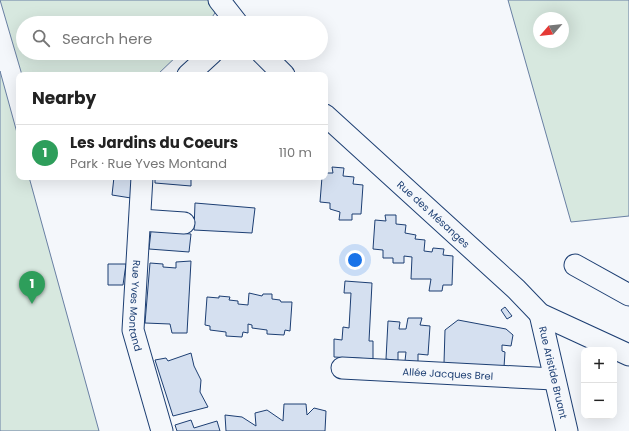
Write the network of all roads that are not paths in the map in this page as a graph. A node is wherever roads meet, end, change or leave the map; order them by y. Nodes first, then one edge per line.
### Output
1 (219, 0) edge
2 (232, 16) edge
3 (204, 60) edge
4 (269, 60) edge
5 (191, 72) edge
6 (281, 72) edge
7 (328, 118) edge
8 (142, 180) edge
9 (140, 220) junction
10 (184, 223) dead end
11 (574, 265) dead end
12 (629, 295) edge
13 (540, 314) junction
14 (629, 354) edge
15 (342, 368) dead end
16 (554, 379) junction
17 (162, 431) edge
18 (567, 431) edge

1 - 2 street
3 - 5 street
4 - 6 street
7 - 13 street, Rue des Mésanges
8 - 9 street, Rue Yves Montand
9 - 10 street
9 - 17 street, Rue Yves Montand
11 - 12 street
13 - 14 street
13 - 16 street, Rue Aristide Bruant
15 - 16 street, Allée Jacques Brel
16 - 18 street, Rue Aristide Bruant

